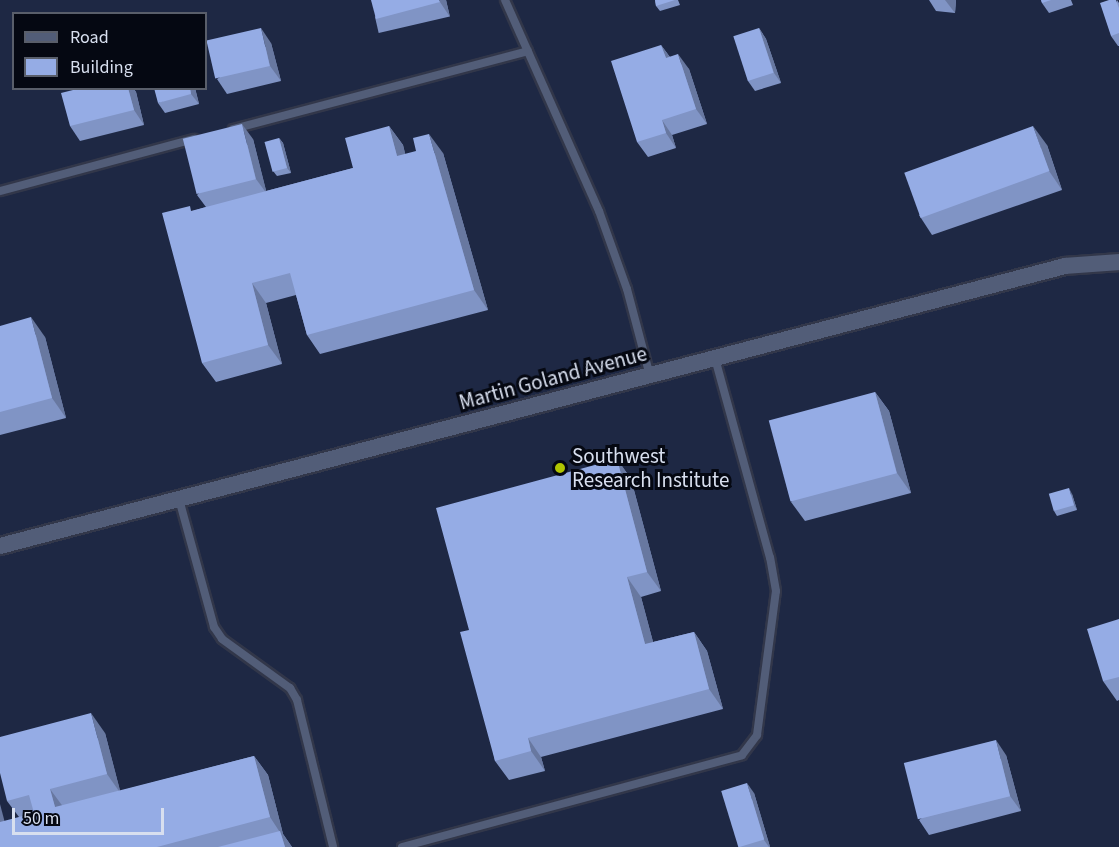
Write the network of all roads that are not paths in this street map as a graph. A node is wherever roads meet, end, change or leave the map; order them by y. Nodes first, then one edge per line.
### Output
1 (505, 0) edge
2 (528, 51) junction
3 (224, 131) edge
4 (202, 137) edge
5 (0, 190) edge
6 (1119, 262) edge
7 (715, 358) junction
8 (650, 376) junction
9 (179, 499) junction
10 (0, 546) edge
11 (333, 847) edge
12 (402, 847) edge

1 - 2 lane
2 - 3 lane
2 - 8 lane
4 - 5 lane
6 - 7 street, Martin Goland Avenue
7 - 8 street, Martin Goland Avenue
7 - 12 lane
8 - 9 street, Martin Goland Avenue
9 - 10 street, Martin Goland Avenue
9 - 11 lane

